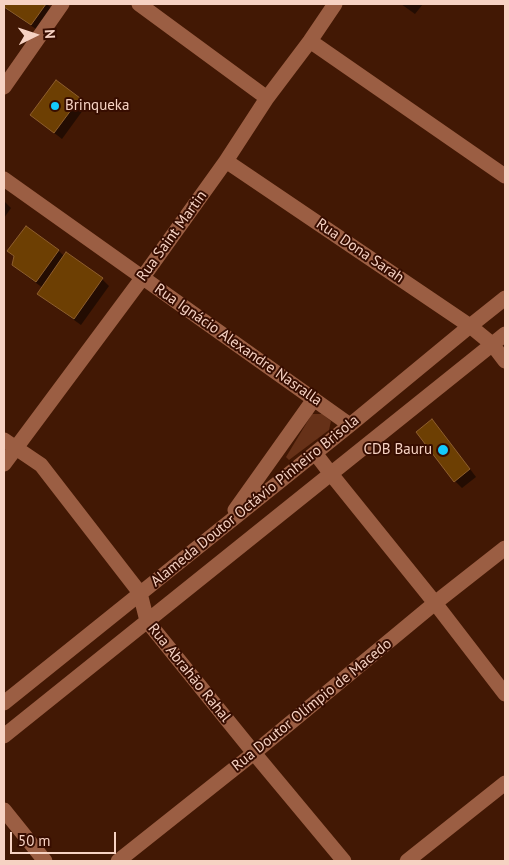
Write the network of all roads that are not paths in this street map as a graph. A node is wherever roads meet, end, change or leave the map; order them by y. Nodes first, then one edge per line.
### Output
1 (62, 4) edge
2 (139, 4) edge
3 (335, 4) edge
4 (310, 41) junction
5 (4, 87) edge
6 (267, 98) junction
7 (226, 161) junction
8 (505, 176) edge
9 (4, 179) edge
10 (143, 277) junction
11 (505, 298) edge
12 (470, 326) junction
13 (505, 334) edge
14 (492, 344) junction
15 (505, 361) edge
16 (314, 398) junction
17 (350, 425) junction
18 (10, 444) edge
19 (315, 453) junction
20 (4, 464) edge
21 (331, 474) junction
22 (224, 525) junction
23 (505, 548) edge
24 (140, 593) junction
25 (435, 603) junction
26 (146, 621) junction
27 (505, 694) edge
28 (4, 703) edge
29 (4, 736) edge
30 (254, 754) junction
31 (505, 783) edge
32 (4, 810) edge
33 (45, 861) edge
34 (118, 861) edge
35 (344, 861) edge
36 (407, 861) edge

1 - 5 street
2 - 6 street
3 - 4 street, Rua Saint Martin
4 - 6 street, Rua Saint Martin
4 - 8 street
6 - 7 street, Rua Saint Martin
7 - 10 street, Rua Saint Martin
7 - 12 street, Rua Dona Sarah
9 - 10 street, Rua Ignácio Alexandre Nasralla
10 - 16 street, Rua Ignácio Alexandre Nasralla
10 - 18 street, Rua Saint Martin
11 - 12 street, Alameda Doutor Octávio Pinheiro Brisola
12 - 14 street, Rua Dona Sarah
12 - 17 street, Alameda Doutor Octávio Pinheiro Brisola
13 - 14 street, Alameda Doutor Octávio Pinheiro Brisola
14 - 15 street, Rua Dona Sarah
14 - 21 street, Alameda Doutor Octávio Pinheiro Brisola
16 - 17 street, Rua Ignácio Alexandre Nasralla
16 - 22 street
17 - 19 street, Alameda Doutor Octávio Pinheiro Brisola
18 - 20 street, Rua Saint Martin
18 - 24 street, Rua Abrahão Rahal
19 - 21 street
19 - 22 street, Alameda Doutor Octávio Pinheiro Brisola
21 - 25 street
21 - 26 street, Alameda Doutor Octávio Pinheiro Brisola
22 - 24 street, Alameda Doutor Octávio Pinheiro Brisola
23 - 25 street, Rua Doutor Olímpio de Macedo
24 - 26 street, Rua Abrahão Rahal
24 - 28 street, Alameda Doutor Octávio Pinheiro Brisola
25 - 27 street
25 - 30 street, Rua Doutor Olímpio de Macedo
26 - 29 street, Alameda Doutor Octávio Pinheiro Brisola
26 - 30 street, Rua Abrahão Rahal
30 - 34 street, Rua Doutor Olímpio de Macedo
30 - 35 street, Rua Abrahão Rahal
31 - 36 street
32 - 33 street

